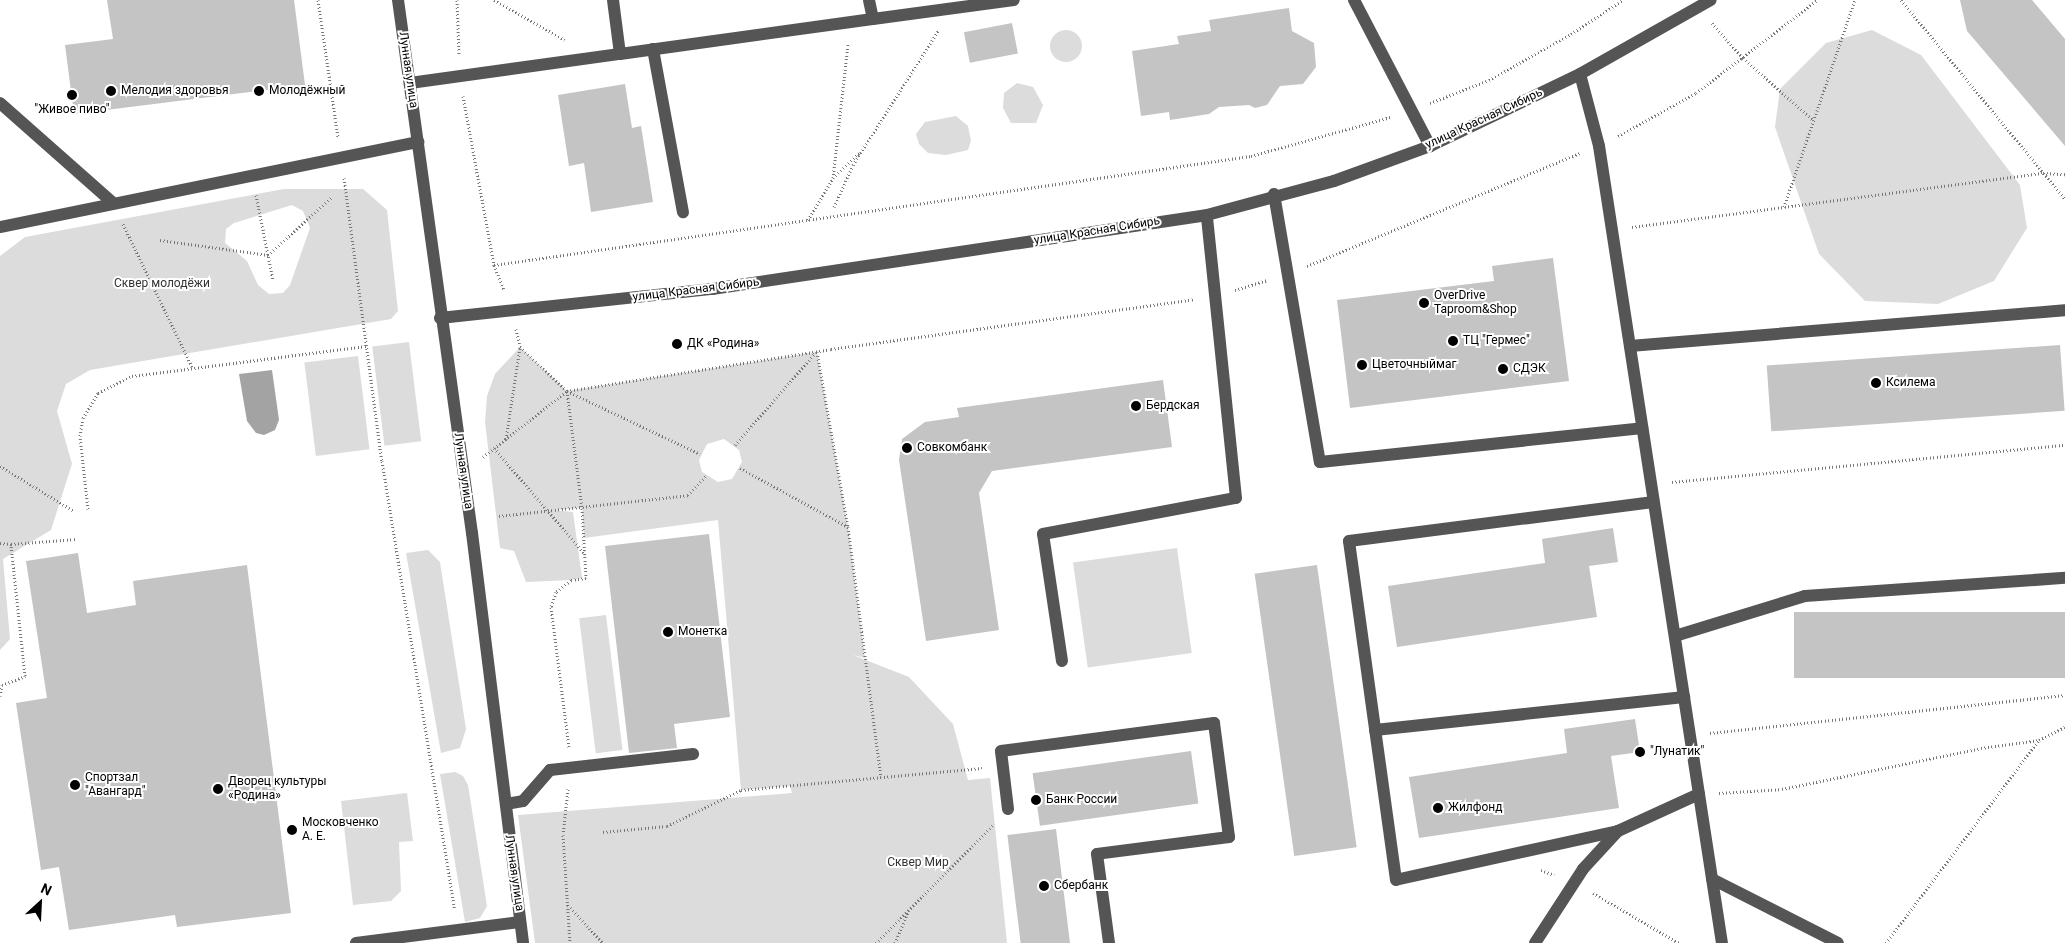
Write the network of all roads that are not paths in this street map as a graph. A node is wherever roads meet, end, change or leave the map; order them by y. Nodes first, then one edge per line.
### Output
1 (398, 0) edge
2 (613, 0) edge
3 (869, 0) edge
4 (1014, 0) edge
5 (1354, 0) edge
6 (1712, 0) edge
7 (874, 19) junction
8 (653, 48) junction
9 (620, 54) junction
10 (1580, 74) junction
11 (410, 83) junction
12 (0, 103) edge
13 (418, 142) junction
14 (1430, 146) junction
15 (1274, 194) junction
16 (113, 204) junction
17 (683, 212) dead end
18 (1207, 215) junction
19 (0, 227) edge
20 (2065, 310) edge
21 (440, 318) junction
22 (1630, 346) junction
23 (1642, 428) junction
24 (1654, 502) junction
25 (2065, 578) edge
26 (1675, 636) junction
27 (1062, 661) dead end
28 (1684, 697) junction
29 (1375, 730) junction
30 (693, 754) dead end
31 (1699, 794) junction
32 (506, 804) junction
33 (1008, 809) road end
34 (1618, 831) junction
35 (1712, 880) junction
36 (520, 922) junction
37 (356, 943) edge
38 (523, 943) edge
39 (1108, 943) edge
40 (1534, 943) edge
41 (1722, 943) edge
42 (1838, 943) edge

1 - 11 street, Лунная улица
2 - 9 street
3 - 7 street
4 - 7 street
5 - 14 street
6 - 10 street, улица Красная Сибирь
7 - 8 street
8 - 9 street
8 - 17 street
9 - 11 street
10 - 14 street, улица Красная Сибирь
10 - 22 street
11 - 13 street, Лунная улица
12 - 16 street
13 - 16 street
13 - 21 street, Лунная улица
14 - 15 street, улица Красная Сибирь
15 - 18 street, улица Красная Сибирь
15 - 23 street
16 - 19 street
18 - 21 street, улица Красная Сибирь
18 - 27 street
20 - 22 street
21 - 32 street, Лунная улица
22 - 23 street
23 - 24 street
24 - 26 street
24 - 29 street
25 - 26 street
26 - 28 street
28 - 29 street
28 - 31 street
29 - 34 street
30 - 32 street
31 - 34 street
31 - 35 street
32 - 36 street, Лунная улица
33 - 39 street
34 - 40 street
35 - 41 street
35 - 42 street
36 - 37 street
36 - 38 street, Лунная улица

